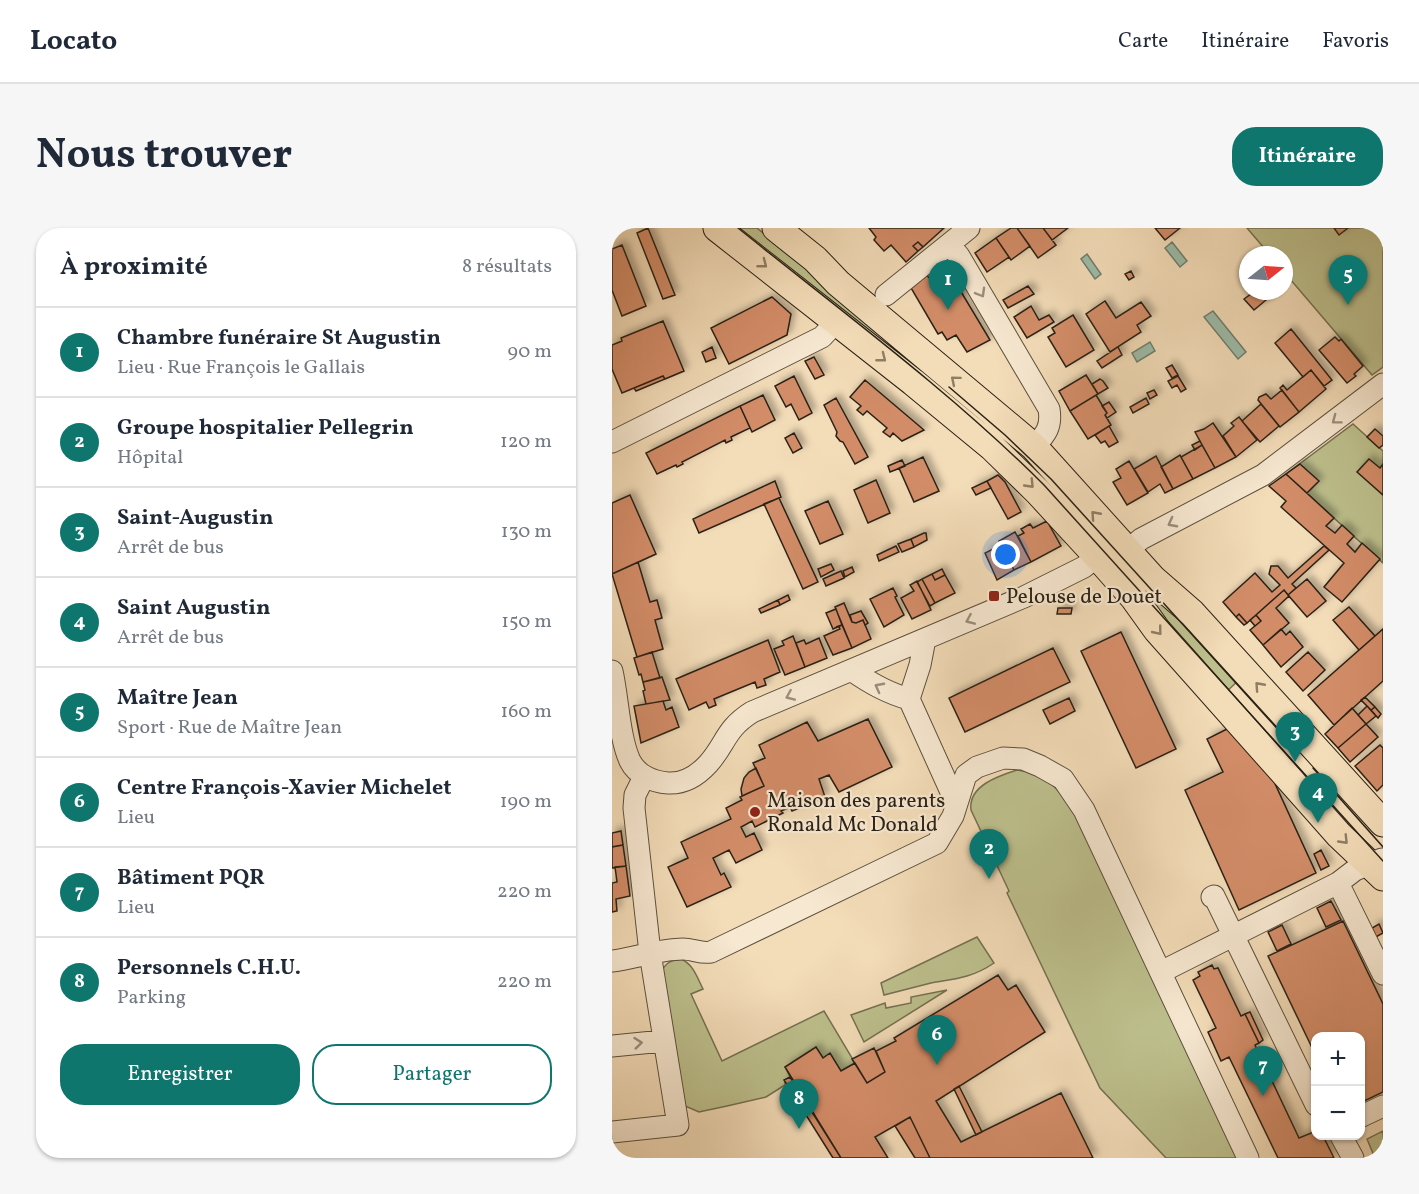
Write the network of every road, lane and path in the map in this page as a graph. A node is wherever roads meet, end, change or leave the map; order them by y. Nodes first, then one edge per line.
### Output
1 (717, 228) edge
2 (776, 228) edge
3 (969, 228) edge
4 (949, 244) junction
5 (886, 295) dead end
6 (836, 322) junction
7 (1383, 384) edge
8 (612, 442) edge
9 (1034, 447) junction
10 (1128, 550) junction
11 (1096, 556) junction
12 (925, 639) junction
13 (612, 670) edge
14 (851, 670) junction
15 (909, 699) junction
16 (644, 777) junction
17 (956, 803) junction
18 (1383, 823) edge
19 (1378, 867) edge
20 (1338, 883) junction
21 (1212, 897) dead end
22 (1233, 935) junction
23 (650, 953) junction
24 (612, 962) edge
25 (1161, 972) junction
26 (1383, 974) edge
27 (663, 1041) junction
28 (612, 1046) edge
29 (1311, 1095) edge
30 (1383, 1106) edge
31 (1365, 1115) edge
32 (612, 1132) edge
33 (1343, 1140) edge
34 (1248, 1158) edge
35 (1353, 1158) edge

1 -> 6 main road
9 -> 2 main road
3 - 4 street
4 - 5 street
4 -> 9 street
6 - 8 street
6 -> 11 main road
7 -> 10 street
10 -> 9 main road
18 -> 10 main road
11 -> 12 street
11 -> 19 main road
12 - 14 street
12 - 15 street
13 - 16 street
15 -> 14 street
14 -> 16 street
15 - 17 street
16 - 23 street
17 - 23 street
17 - 25 street
19 - 20 street
20 - 22 street
20 - 26 street
21 - 22 street
22 - 25 street
22 - 29 street
23 - 24 street
23 - 27 street
25 - 34 street
28 -> 27 street
27 - 32 street
30 - 31 street
33 - 35 street

